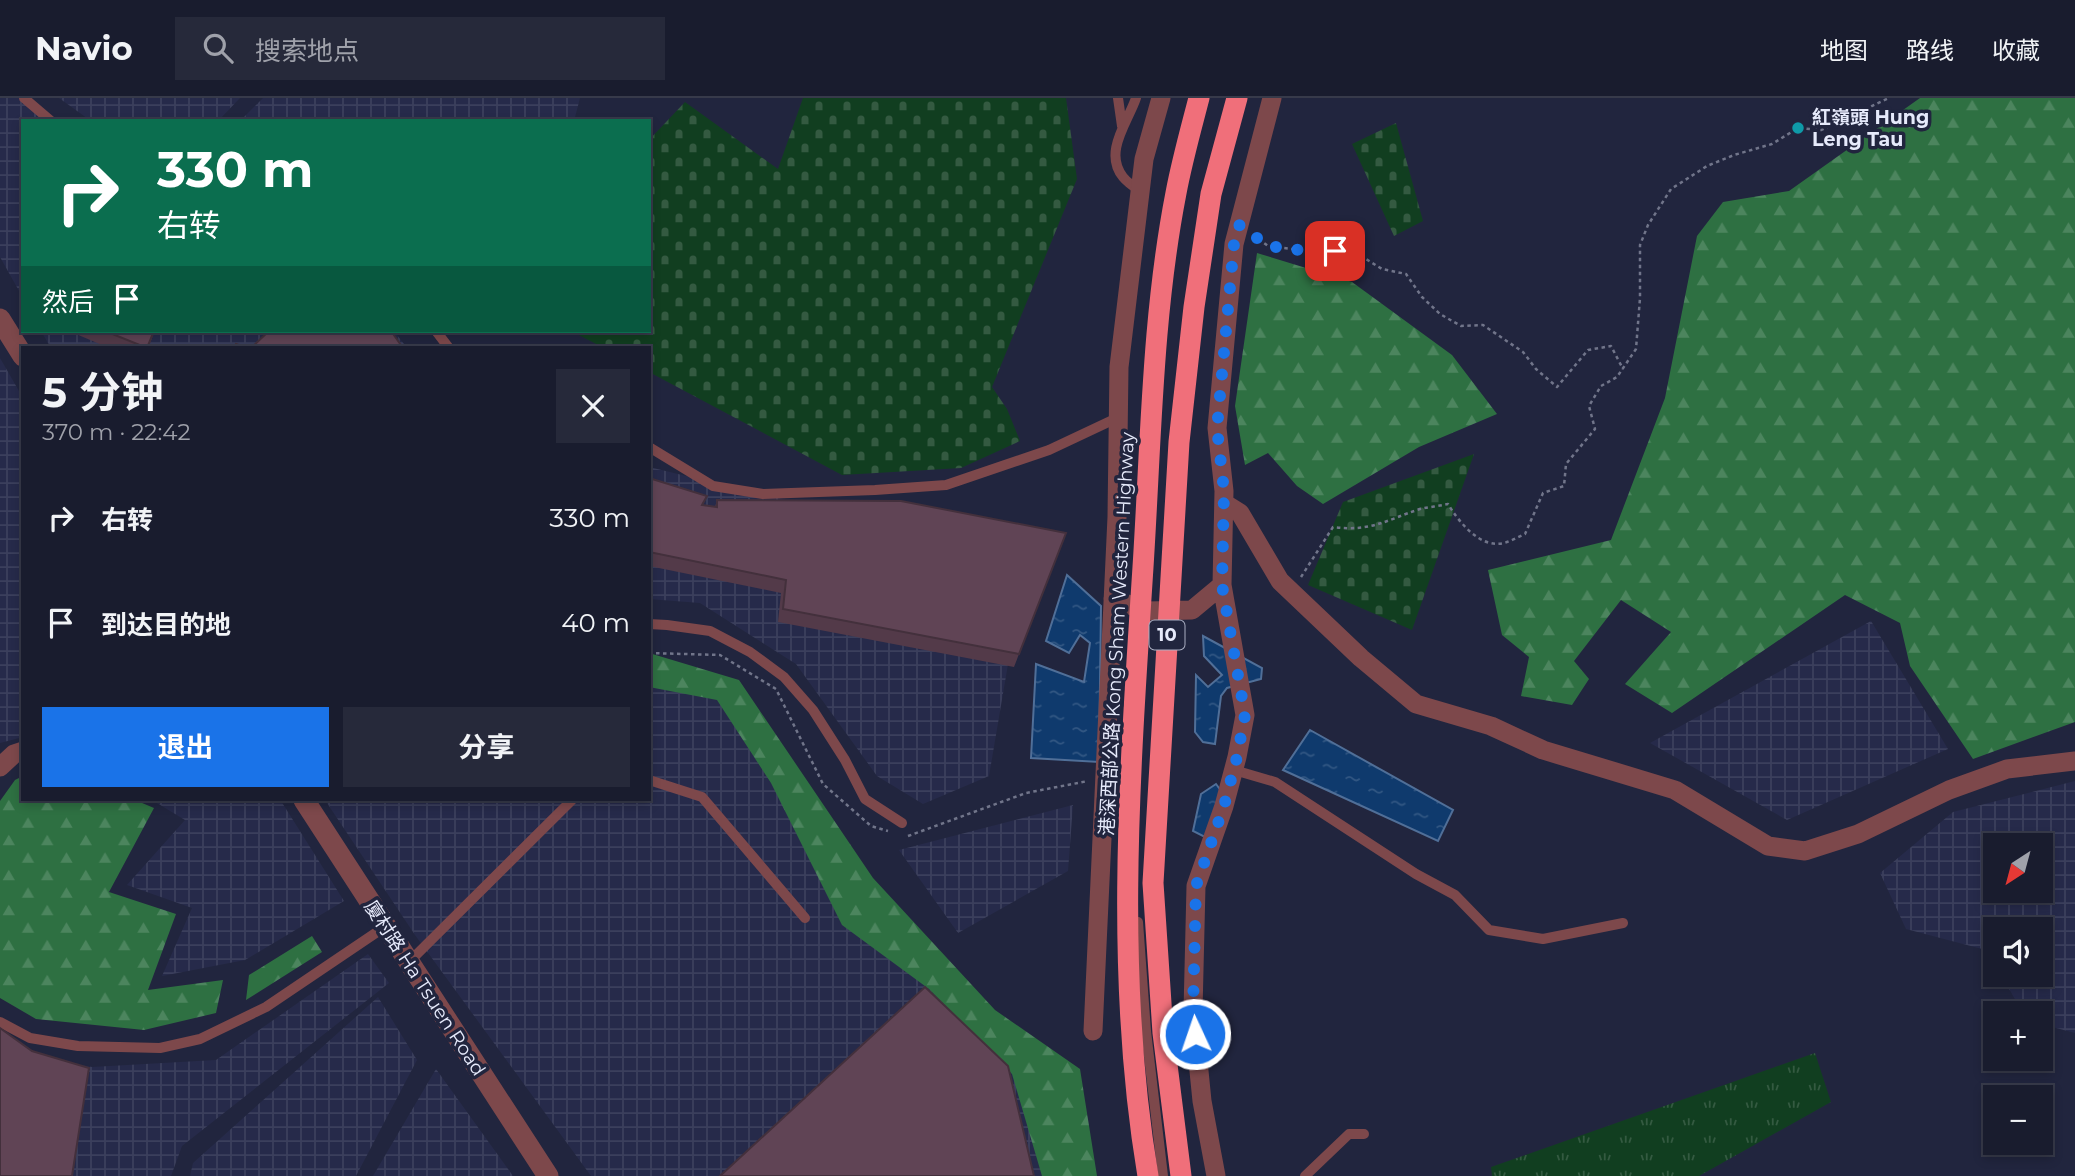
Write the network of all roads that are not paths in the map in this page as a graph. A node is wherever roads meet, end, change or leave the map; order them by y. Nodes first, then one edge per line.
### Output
1 (24, 98) edge
2 (1118, 98) edge
3 (1136, 98) edge
4 (1161, 98) edge
5 (1199, 98) edge
6 (1237, 98) edge
7 (1272, 98) edge
8 (49, 119) edge
9 (1122, 127) junction
10 (1140, 192) junction
11 (0, 319) edge
12 (21, 353) edge
13 (1117, 418) junction
14 (651, 448) edge
15 (1224, 503) junction
16 (1222, 585) junction
17 (1113, 599) junction
18 (1147, 611) junction
19 (651, 624) edge
20 (21, 752) edge
21 (2075, 761) edge
22 (0, 766) edge
23 (1234, 770) junction
24 (651, 781) edge
25 (305, 801) edge
26 (571, 801) edge
27 (902, 823) dead end
28 (805, 918) dead end
29 (1623, 923) dead end
30 (386, 926) junction
31 (408, 962) junction
32 (0, 1022) edge
33 (1093, 1031) dead end
34 (1364, 1134) dead end
35 (548, 1176) edge
36 (1148, 1176) edge
37 (1163, 1176) edge
38 (1181, 1176) edge
39 (1216, 1176) edge
40 (1305, 1176) edge

1 - 8 lane
2 - 9 lane
3 - 9 lane
4 - 10 street
5 - 36 highway, 港深西部公路 Kong Sham Western Highway / 10, bridge
6 - 38 highway, 10, bridge
7 - 15 street
9 - 10 lane
10 - 13 street
11 - 12 street
13 - 14 lane
13 - 17 street
15 - 16 street
15 - 21 street
16 - 18 street
16 - 23 street
17 - 18 street
17 - 33 street
18 - 37 lane
19 - 27 lane
20 - 22 street
23 - 29 lane
23 - 39 street
24 - 28 lane
25 - 30 street, 廈村路 Ha Tsuen Road
26 - 31 lane
30 - 31 street, 廈村路 Ha Tsuen Road
30 - 32 lane
31 - 35 street, 廈村路 Ha Tsuen Road
34 - 40 lane

